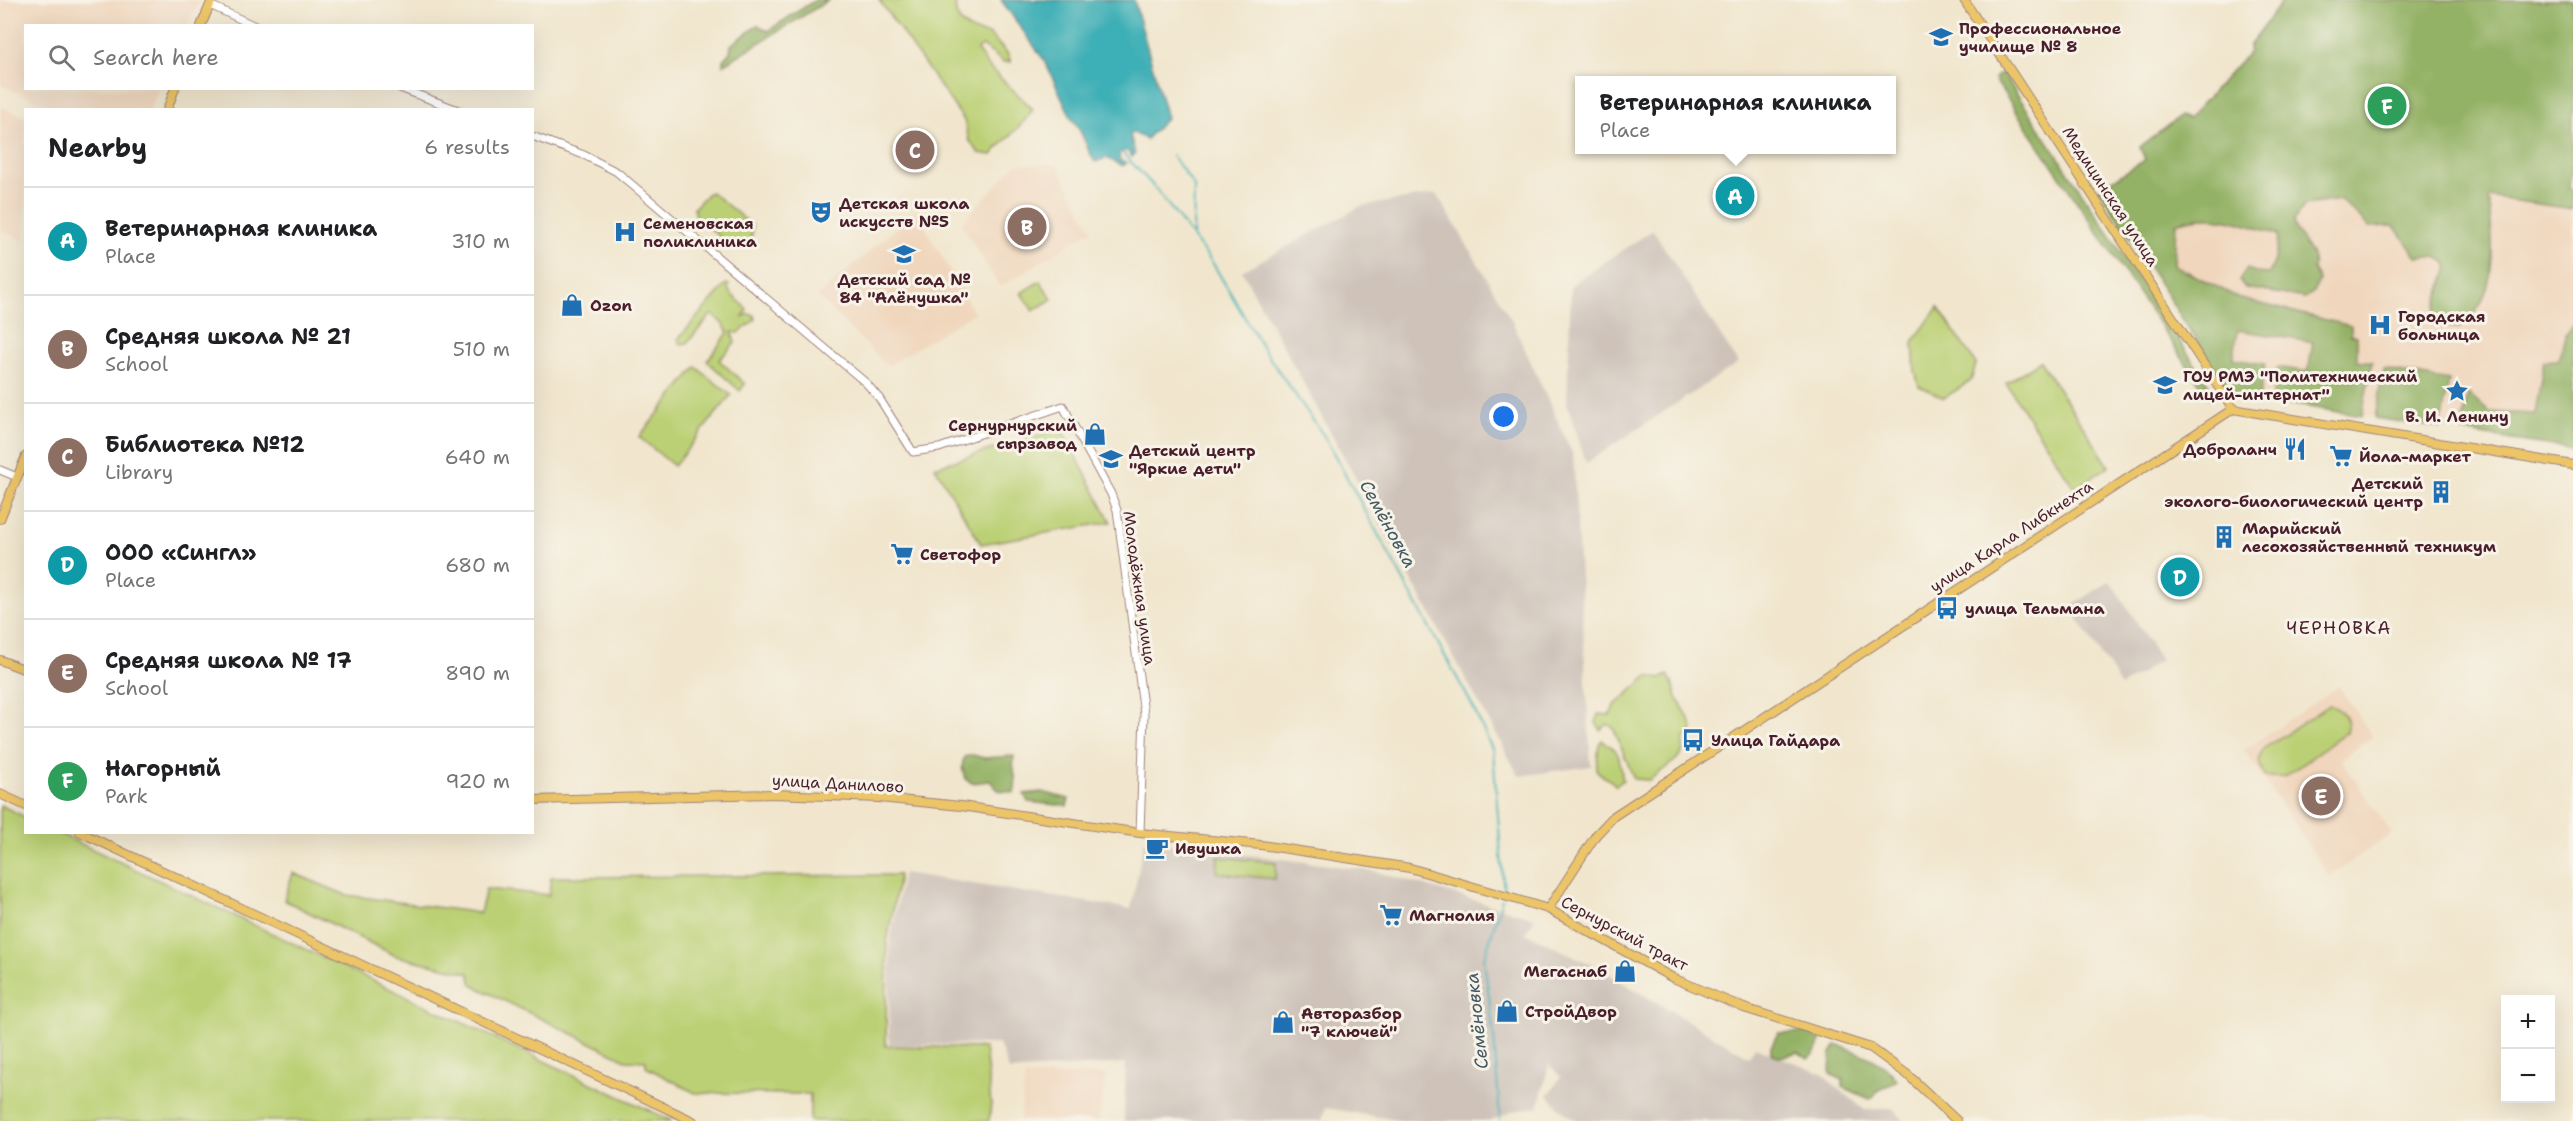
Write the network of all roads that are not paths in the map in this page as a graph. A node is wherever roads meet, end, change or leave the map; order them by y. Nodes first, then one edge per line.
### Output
1 (1964, 0) edge
2 (211, 2) edge
3 (202, 24) edge
4 (251, 24) edge
5 (174, 90) edge
6 (405, 90) edge
7 (168, 108) edge
8 (453, 108) edge
9 (534, 137) edge
10 (2233, 409) junction
11 (24, 461) edge
12 (2573, 465) edge
13 (0, 470) edge
14 (17, 477) junction
15 (0, 519) edge
16 (0, 660) edge
17 (24, 669) edge
18 (0, 794) edge
19 (534, 800) edge
20 (24, 805) edge
21 (1140, 833) junction
22 (84, 834) edge
23 (1548, 909) junction
24 (693, 1121) edge
25 (1957, 1121) edge

1 - 10 main road, Медицинская улица
2 - 3 main road
2 - 4 street
5 - 7 main road
6 - 8 street
9 - 21 street, Молодёжная улица
10 - 12 main road
10 - 23 main road, улица Карла Либкнехта
11 - 14 main road
13 - 14 street
14 - 15 main road
16 - 17 main road
18 - 20 main road
19 - 21 main road, улица Данилово
21 - 23 main road, Сернурский тракт
22 - 24 main road
23 - 25 main road, Сернурский тракт

